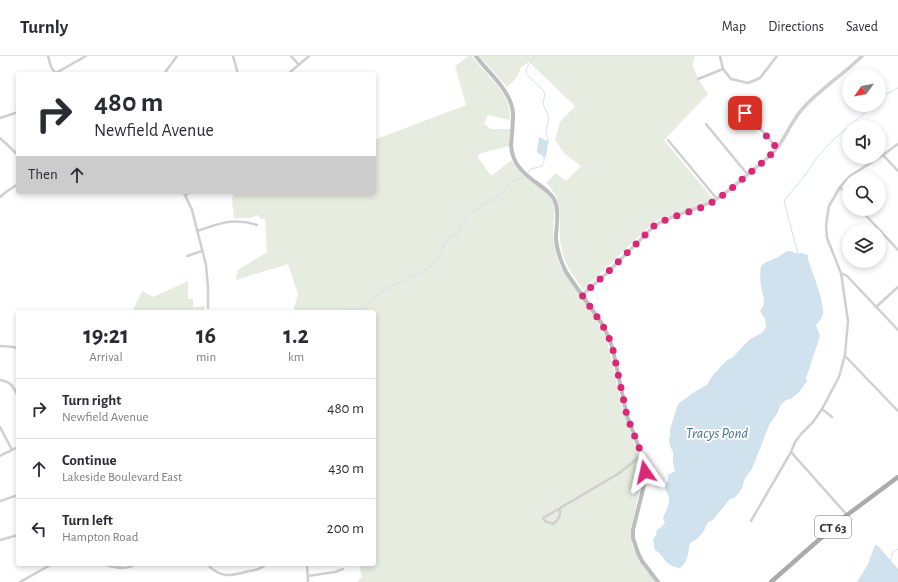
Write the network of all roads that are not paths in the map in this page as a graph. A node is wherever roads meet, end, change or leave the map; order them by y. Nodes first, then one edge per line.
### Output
1 (48, 56) edge
2 (86, 56) edge
3 (177, 56) edge
4 (233, 56) edge
5 (291, 56) edge
6 (309, 56) edge
7 (476, 56) edge
8 (720, 56) edge
9 (777, 56) edge
10 (862, 56) edge
11 (299, 65) junction
12 (723, 69) junction
13 (55, 72) edge
14 (59, 72) edge
15 (165, 72) edge
16 (237, 72) edge
17 (290, 72) edge
18 (698, 79) dead end
19 (16, 113) edge
20 (741, 113) dead end
21 (0, 118) edge
22 (706, 124) dead end
23 (0, 138) edge
24 (668, 140) dead end
25 (898, 144) edge
26 (777, 148) junction
27 (16, 153) edge
28 (886, 153) edge
29 (886, 158) edge
30 (869, 164) edge
31 (898, 171) edge
32 (748, 174) junction
33 (16, 185) edge
34 (840, 188) joint
35 (184, 194) edge
36 (0, 197) edge
37 (717, 199) junction
38 (866, 216) edge
39 (256, 225) dead end
40 (197, 231) junction
41 (898, 250) edge
42 (202, 251) junction
43 (187, 256) dead end
44 (841, 273) junction
45 (898, 286) edge
46 (582, 295) junction
47 (876, 307) junction
48 (208, 308) dead end
49 (898, 330) edge
50 (0, 346) edge
51 (16, 348) edge
52 (845, 355) junction
53 (0, 380) edge
54 (16, 392) edge
55 (822, 409) junction
56 (898, 411) edge
57 (832, 417) dead end
58 (0, 427) edge
59 (16, 448) edge
60 (12, 450) junction
61 (791, 452) junction
62 (642, 455) junction
63 (0, 456) edge
64 (898, 477) edge
65 (16, 496) edge
66 (0, 500) edge
67 (560, 508) junction
68 (847, 515) junction
69 (751, 521) dead end
70 (16, 536) edge
71 (0, 540) edge
72 (48, 566) edge
73 (112, 566) edge
74 (133, 566) edge
75 (208, 566) edge
76 (264, 566) edge
77 (307, 566) edge
78 (343, 569) dead end
79 (308, 576) junction
80 (20, 582) edge
81 (308, 582) edge
82 (658, 582) edge
83 (771, 582) edge

1 - 13 street
2 - 14 street
3 - 15 street
4 - 16 street
5 - 11 street
6 - 11 street
7 - 46 main road
8 - 12 street
9 - 12 street
10 - 26 street
11 - 17 street
12 - 18 street
19 - 21 street
20 - 26 street
22 - 32 street
23 - 27 street
24 - 37 street
25 - 28 street
26 - 32 street
29 - 31 street
30 - 34 street
32 - 37 street
33 - 36 street
34 - 44 street
35 - 40 street
37 - 46 street
38 - 41 street
39 - 40 street
40 - 42 street
42 - 43 street
42 - 48 street
44 - 47 street
44 - 52 street
45 - 47 street
46 - 62 main road
47 - 49 street
50 - 51 street
52 - 55 street
52 - 56 street
53 - 54 street
55 - 57 street
55 - 61 street
58 - 60 street
59 - 60 street
60 - 63 street
61 - 68 street
61 - 69 street
62 - 67 street
62 - 82 main road
64 - 68 main road, CT 63
65 - 66 street
67 - 67 street
68 - 83 main road, CT 63
70 - 71 street
72 - 80 street
73 - 74 street
75 - 76 street
77 - 79 street
78 - 79 street
79 - 81 street

